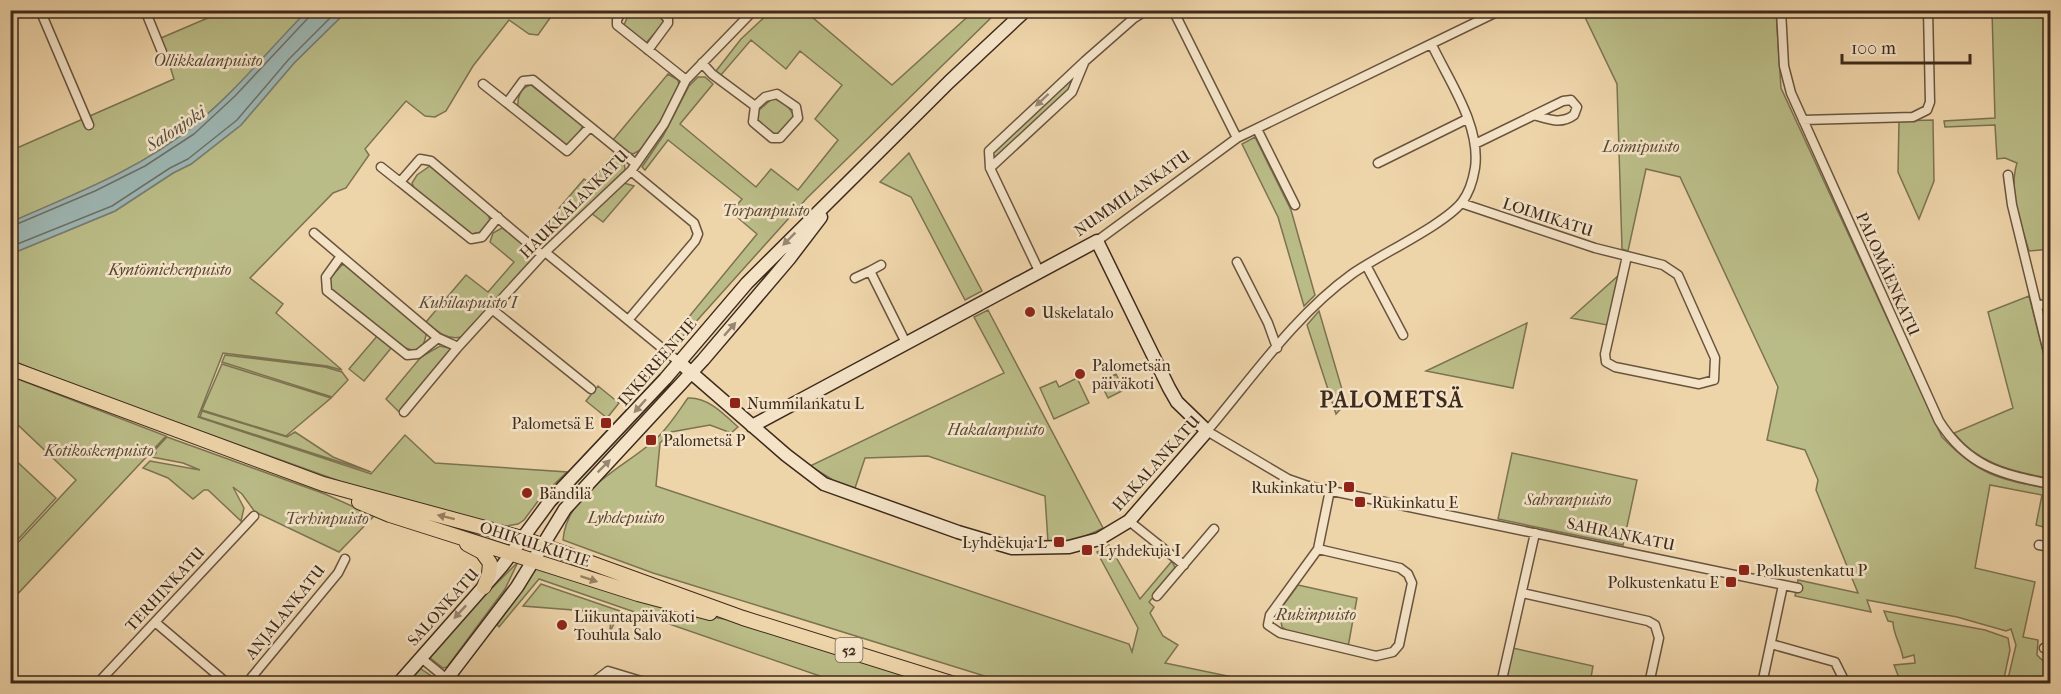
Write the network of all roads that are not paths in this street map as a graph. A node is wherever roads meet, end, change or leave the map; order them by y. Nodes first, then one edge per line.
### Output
1 (40, 10) edge
2 (145, 10) edge
3 (622, 10) edge
4 (660, 10) edge
5 (754, 10) edge
6 (1026, 10) edge
7 (1147, 10) edge
8 (1173, 10) edge
9 (1316, 10) edge
10 (1327, 10) edge
11 (1501, 10) edge
12 (1781, 10) edge
13 (1928, 10) edge
14 (1432, 45) junction
15 (648, 50) junction
16 (162, 52) dead end
17 (1085, 61) junction
18 (702, 63) junction
19 (686, 80) junction
20 (483, 84) dead end
21 (507, 103) junction
22 (755, 106) junction
23 (1537, 116) dead end
24 (1467, 119) junction
25 (1803, 120) junction
26 (88, 124) dead end
27 (590, 127) junction
28 (1257, 129) junction
29 (1237, 138) junction
30 (1475, 144) junction
31 (1378, 163) dead end
32 (381, 167) dead end
33 (633, 167) junction
34 (990, 168) junction
35 (2008, 175) dead end
36 (400, 182) junction
37 (832, 200) junction
38 (1461, 203) junction
39 (1295, 205) dead end
40 (498, 217) junction
41 (314, 233) dead end
42 (1097, 241) junction
43 (544, 253) junction
44 (341, 256) junction
45 (1627, 256) junction
46 (1238, 262) dead end
47 (881, 265) dead end
48 (1366, 265) junction
49 (870, 271) junction
50 (1040, 273) junction
51 (855, 278) dead end
52 (2050, 304) edge
53 (2038, 305) junction
54 (493, 310) junction
55 (629, 319) junction
56 (1403, 335) dead end
57 (438, 338) junction
58 (906, 343) junction
59 (458, 347) junction
60 (1277, 348) junction
61 (2050, 360) edge
62 (679, 362) junction
63 (10, 368) edge
64 (691, 373) junction
65 (591, 388) dead end
66 (404, 412) dead end
67 (752, 426) junction
68 (1207, 431) junction
69 (322, 484) junction
70 (2050, 484) edge
71 (1330, 490) junction
72 (254, 516) dead end
73 (1129, 521) junction
74 (1214, 529) dead end
75 (1535, 533) junction
76 (453, 535) junction
77 (522, 538) junction
78 (543, 545) junction
79 (2039, 545) dead end
80 (2050, 548) edge
81 (1318, 549) junction
82 (513, 552) junction
83 (345, 559) dead end
84 (534, 560) junction
85 (1184, 565) junction
86 (1783, 585) junction
87 (484, 587) junction
88 (1798, 588) dead end
89 (1522, 593) junction
90 (1157, 596) dead end
91 (743, 618) junction
92 (155, 622) junction
93 (1771, 644) junction
94 (420, 657) junction
95 (447, 682) edge
96 (97, 684) edge
97 (228, 684) edge
98 (246, 684) edge
99 (398, 684) edge
100 (591, 684) edge
101 (651, 684) edge
102 (954, 684) edge
103 (1501, 684) edge
104 (1649, 684) edge
105 (1762, 684) edge
106 (1846, 684) edge

1 - 26 street
2 - 16 street
3 - 15 street
4 - 15 street
5 - 18 street, HAUKKALANKATU
6 - 37 street, INKEREENTIE
7 - 17 street
8 - 29 street
9 - 10 street
11 - 14 street, NUMMILANKATU
12 - 25 street, PALOMÄENKATU
13 - 25 street
14 - 24 street
14 - 28 street, NUMMILANKATU
15 - 19 street
17 - 34 street
17 -> 34 street
18 - 19 street, HAUKKALANKATU
18 - 22 street
19 - 33 street, HAUKKALANKATU
20 - 21 street
21 - 27 street
21 - 27 street
22 - 22 street
23 - 30 street
24 - 30 street
24 - 31 street
25 - 70 street, PALOMÄENKATU
27 - 33 street
28 - 29 street, NUMMILANKATU
28 - 39 street
29 - 42 street, NUMMILANKATU
30 - 38 street
32 - 36 street
33 - 43 street, HAUKKALANKATU
33 - 55 street
34 - 50 street
35 - 53 street
36 - 40 street
36 - 40 street
37 -> 62 street, INKEREENTIE
64 -> 37 street, INKEREENTIE
38 - 45 street, LOIMIKATU
38 - 48 street, HAKALANKATU
40 - 43 street
41 - 44 street
42 - 50 street, NUMMILANKATU
42 - 68 street, SAHRANKATU
43 - 54 street, HAUKKALANKATU
43 - 55 street
44 - 57 street
44 - 57 street
45 - 45 street, LOIMIKATU
46 - 60 street
47 - 49 street
48 - 56 street
48 - 60 street, HAKALANKATU
49 - 51 street
49 - 58 street
50 - 58 street, NUMMILANKATU
52 - 53 street
53 - 61 street
54 - 59 street, HAUKKALANKATU
54 - 65 street
55 - 62 street
57 - 59 street
58 - 67 street, NUMMILANKATU
59 - 66 street, HAUKKALANKATU
60 - 68 street, HAKALANKATU
62 - 64 street, HAKALANKATU
62 -> 77 street, INKEREENTIE
63 - 69 main road, OHIKULKUTIE / 52
64 - 67 street, HAKALANKATU
78 -> 64 street, INKEREENTIE
67 - 73 street, HAKALANKATU
68 - 71 street, SAHRANKATU
68 - 73 street, HAKALANKATU
69 - 76 main road, OHIKULKUTIE / 52
77 -> 69 main road, OHIKULKUTIE / 52
71 - 75 street, SAHRANKATU
71 - 81 street
72 - 92 street, TERHINKATU
73 - 85 street
74 - 85 street
75 - 86 street, SAHRANKATU
75 - 89 street
76 - 82 main road, OHIKULKUTIE / 52
76 - 87 main road
77 - 78 main road, OHIKULKUTIE / 52
77 - 82 street, INKEREENTIE
78 - 84 street, INKEREENTIE
78 - 91 main road, OHIKULKUTIE / 52
79 - 80 street
81 - 81 street
82 - 84 main road, OHIKULKUTIE / 52
82 - 87 street, SALONKATU
83 - 98 street, ANJALANKATU
84 -> 91 main road, OHIKULKUTIE / 52
84 - 95 street
85 - 90 street
86 - 88 street, SAHRANKATU
86 - 93 street
87 -> 94 street, SALONKATU
89 - 103 street
89 - 104 street
91 - 102 main road, OHIKULKUTIE / 52
92 - 96 street, TERHINKATU
92 - 97 street
93 - 105 street
93 - 106 street
94 - 95 street
94 - 99 street, SALONKATU
100 - 101 street

